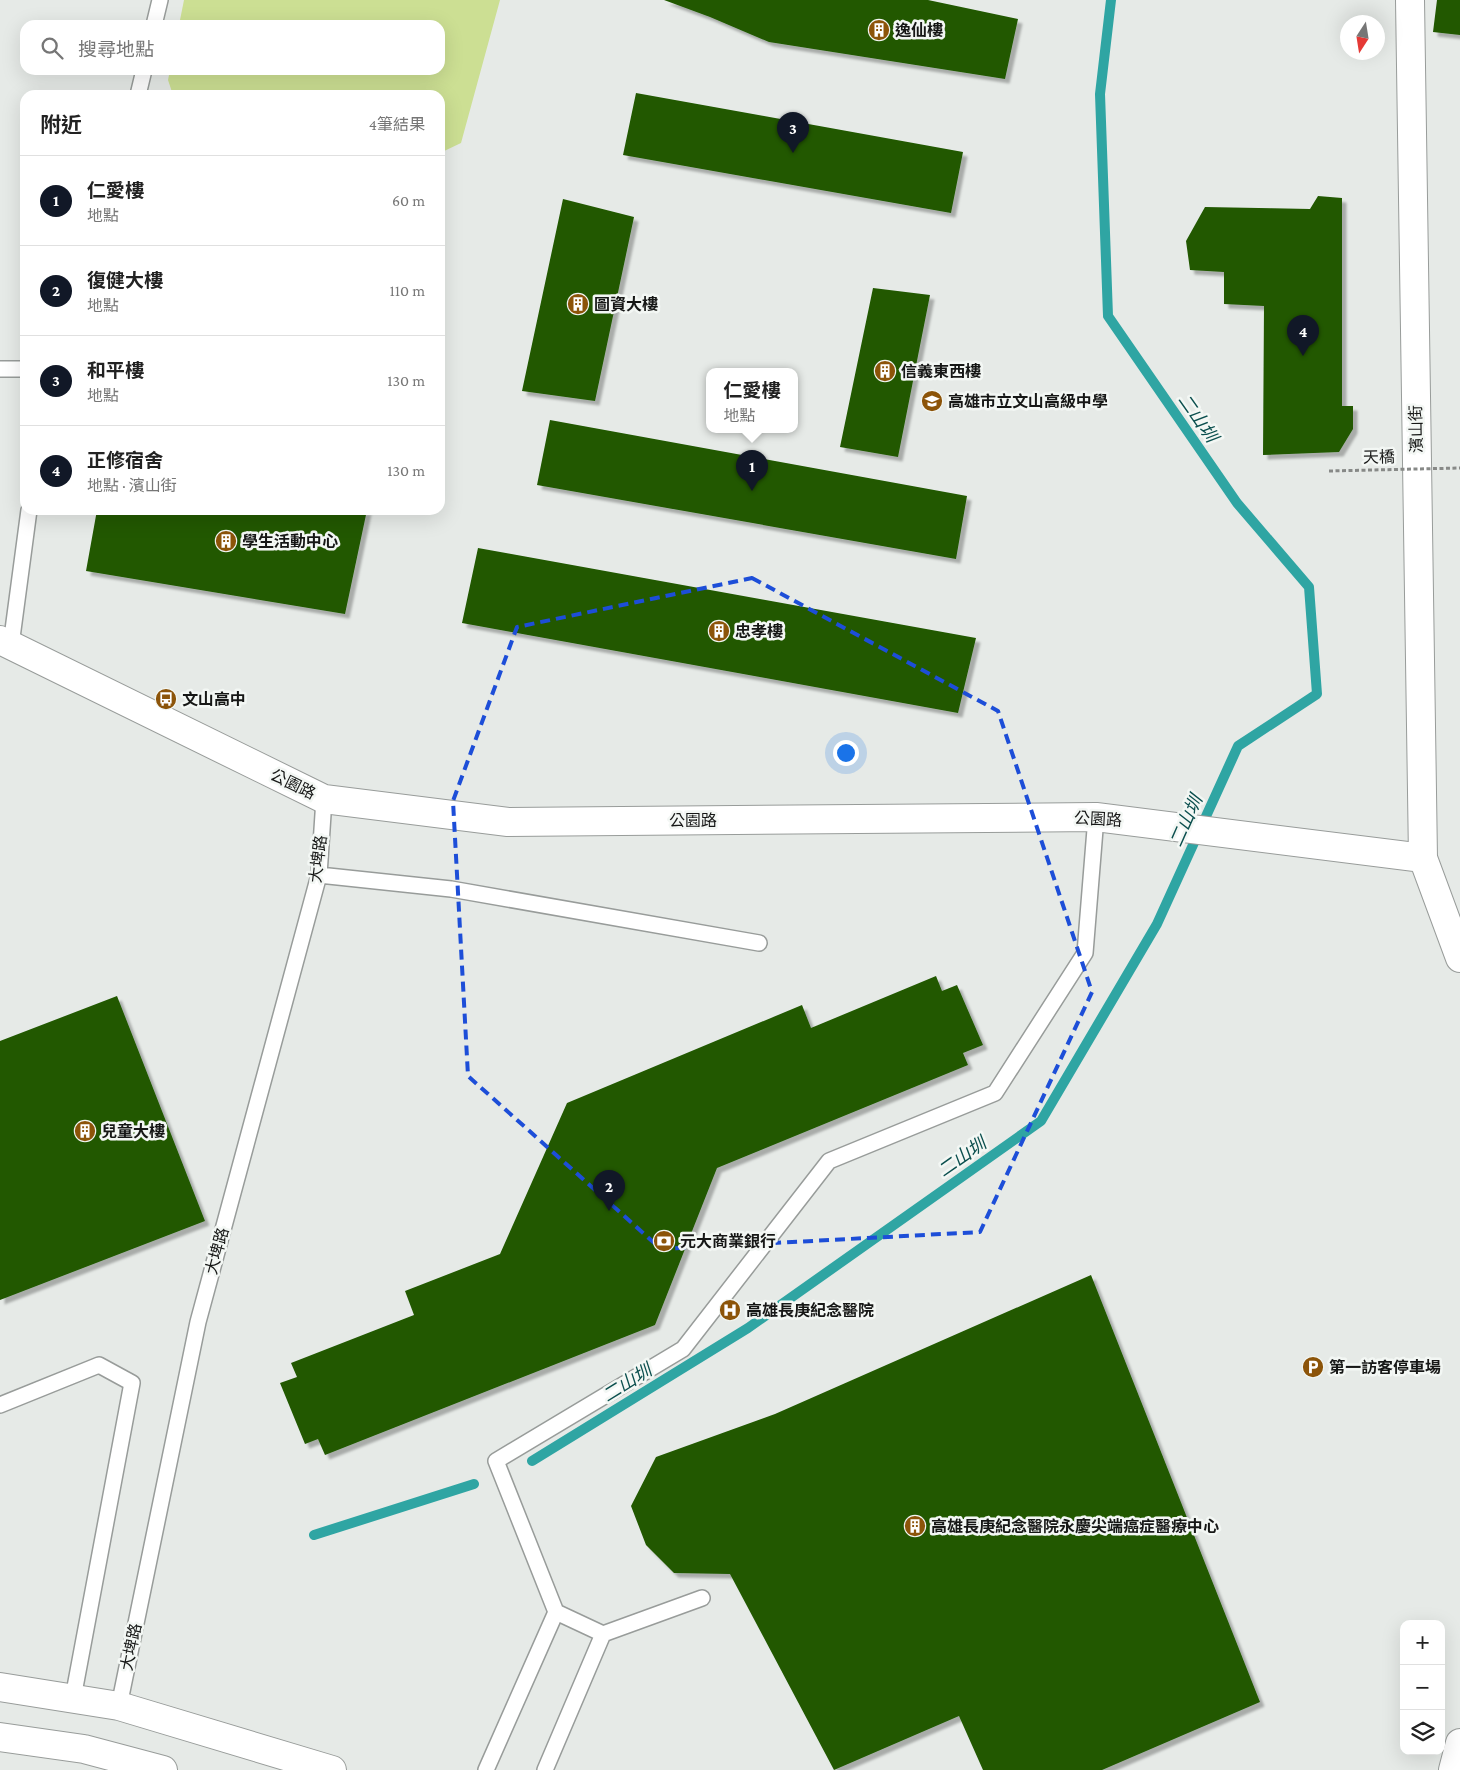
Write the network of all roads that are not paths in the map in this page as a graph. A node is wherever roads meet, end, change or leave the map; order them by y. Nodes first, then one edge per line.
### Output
1 (160, 0) edge
2 (1410, 0) edge
3 (155, 20) edge
4 (143, 75) edge
5 (139, 90) edge
6 (20, 368) edge
7 (0, 369) edge
8 (28, 515) edge
9 (5, 642) edge
10 (324, 799) junction
11 (1096, 817) junction
12 (1423, 858) junction
13 (319, 874) junction
14 (760, 943) dead end
15 (1460, 958) edge
16 (0, 1406) edge
17 (702, 1598) dead end
18 (556, 1612) junction
19 (603, 1634) junction
20 (0, 1687) edge
21 (73, 1698) junction
22 (119, 1706) junction
23 (0, 1736) edge
24 (1460, 1743) edge
25 (163, 1770) edge
26 (332, 1770) edge
27 (486, 1770) edge
28 (545, 1770) edge
29 (1453, 1770) edge

1 - 3 lane
2 - 12 street, 濱山街
4 - 5 lane
6 - 7 lane
8 - 9 lane
9 - 10 street, 公園路
10 - 11 street, 公園路
10 - 13 lane, 大埤路
11 - 12 street, 公園路
11 - 18 lane
12 - 15 street, 濱山街
13 - 14 lane
13 - 22 lane, 大埤路
16 - 21 lane
17 - 19 lane
18 - 19 lane
18 - 27 lane
19 - 28 lane
20 - 21 street
21 - 22 street
22 - 26 street
23 - 25 street
24 - 29 street

